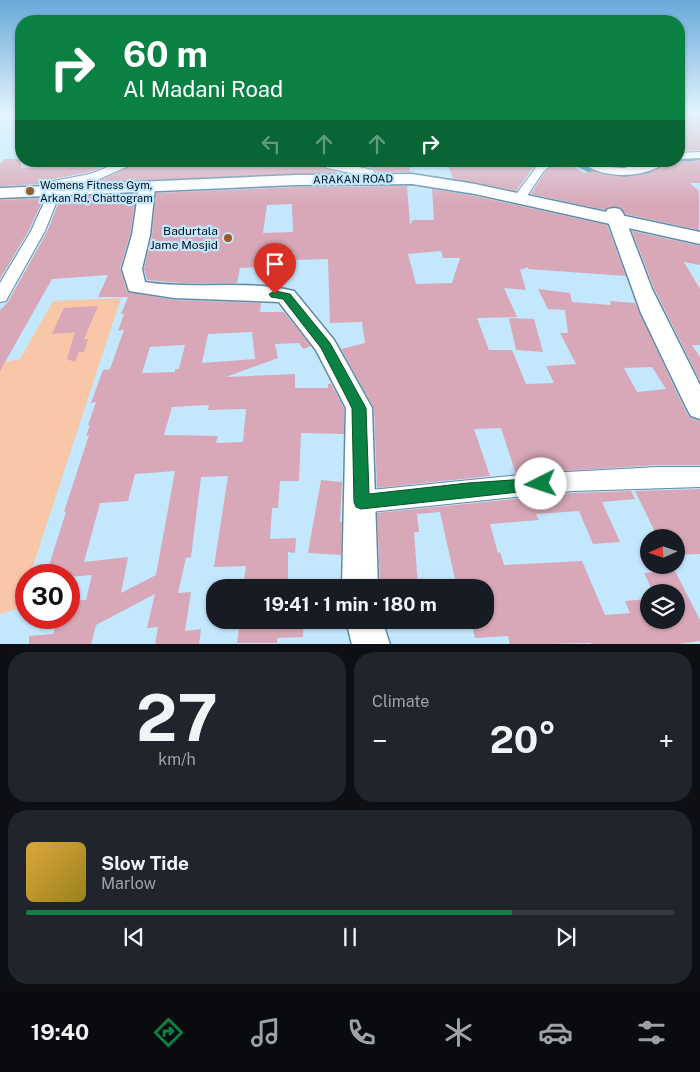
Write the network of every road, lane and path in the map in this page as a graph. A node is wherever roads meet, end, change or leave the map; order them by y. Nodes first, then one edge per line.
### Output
1 (700, 155) edge
2 (685, 156) edge
3 (117, 167) edge
4 (336, 167) edge
5 (542, 167) edge
6 (598, 167) edge
7 (646, 167) edge
8 (369, 173) junction
9 (0, 187) edge
10 (148, 187) junction
11 (51, 189) junction
12 (0, 193) edge
13 (523, 194) junction
14 (615, 216) junction
15 (700, 233) edge
16 (700, 238) edge
17 (0, 297) edge
18 (700, 409) edge
19 (700, 477) edge
20 (361, 502) junction
21 (360, 579) edge
22 (367, 629) edge
23 (371, 644) edge

1 - 2 street
3 - 11 street
4 - 8 street
5 - 13 street
6 - 7 street
8 - 11 main road, ARAKAN ROAD
8 - 13 main road, ARAKAN ROAD
9 - 11 main road, ARAKAN ROAD
10 - 11 main road, ARAKAN ROAD
10 - 14 main road, ARAKAN ROAD
10 - 20 street
11 - 12 main road, ARAKAN ROAD
11 - 17 street
13 - 14 main road, ARAKAN ROAD
14 - 15 main road, ARAKAN ROAD
14 - 16 main road, ARAKAN ROAD
14 - 18 street
19 - 20 street
20 - 21 street
22 - 23 street

